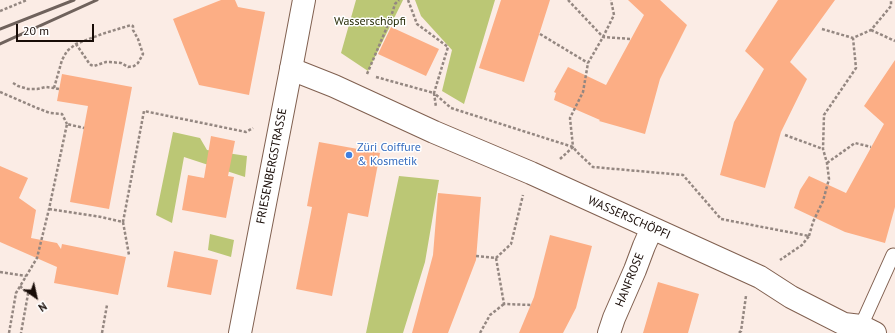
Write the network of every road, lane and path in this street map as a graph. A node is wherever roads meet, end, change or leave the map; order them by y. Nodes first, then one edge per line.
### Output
1 (28, 0) edge
2 (304, 0) edge
3 (399, 0) edge
4 (408, 0) edge
5 (568, 0) edge
6 (611, 0) edge
7 (891, 0) edge
8 (0, 11) edge
9 (822, 29) dead end
10 (871, 30) junction
11 (540, 34) dead end
12 (603, 37) junction
13 (631, 38) dead end
14 (854, 38) junction
15 (895, 41) edge
16 (76, 44) junction
17 (588, 63) junction
18 (291, 69) junction
19 (367, 74) dead end
20 (374, 76) dead end
21 (13, 83) dead end
22 (54, 88) junction
23 (59, 89) dead end
24 (0, 92) edge
25 (434, 93) junction
26 (437, 113) dead end
27 (68, 124) junction
28 (84, 128) dead end
29 (253, 128) dead end
30 (786, 135) dead end
31 (573, 147) junction
32 (871, 147) dead end
33 (823, 150) junction
34 (556, 163) dead end
35 (828, 163) junction
36 (524, 193) dead end
37 (49, 208) junction
38 (123, 222) junction
39 (652, 228) junction
40 (809, 236) junction
41 (129, 255) dead end
42 (893, 255) dead end
43 (476, 256) dead end
44 (496, 258) junction
45 (779, 261) dead end
46 (0, 272) edge
47 (26, 276) junction
48 (20, 286) junction
49 (746, 292) dead end
50 (107, 304) dead end
51 (504, 304) junction
52 (531, 305) dead end
53 (868, 329) edge
54 (9, 333) edge
55 (21, 333) edge
56 (102, 333) edge
57 (240, 333) edge
58 (480, 333) edge
59 (609, 333) edge
60 (739, 333) edge

1 - 8 path
2 - 18 street, FRIESENBERGSTRASSE
3 - 19 path
4 - 25 path
5 - 12 path
6 - 12 path
7 - 10 path
9 - 14 path
10 - 14 path
10 - 15 path
11 - 17 path
12 - 13 path
12 - 17 path
14 - 33 path
16 - 16 path
16 - 22 path
17 - 31 path
18 - 39 street, WASSERSCHÖPFI
18 - 57 street, FRIESENBERGSTRASSE
20 - 25 path
21 - 22 path
22 - 23 path
24 - 27 path
25 - 26 path
25 - 31 path
27 - 28 path
27 - 37 path
29 - 38 path
30 - 33 path
31 - 34 path
31 - 40 path
32 - 35 path
33 - 35 path
35 - 40 path
36 - 44 path
37 - 38 path
37 - 47 path
38 - 41 path
39 - 53 street, WASSERSCHÖPFI
39 - 59 street, HANFROSE
40 - 45 path
42 - 53 lane
43 - 44 path
44 - 51 path
46 - 47 path
47 - 48 path
48 - 54 path
48 - 55 path
49 - 60 path
50 - 56 path
51 - 52 path
51 - 58 path

